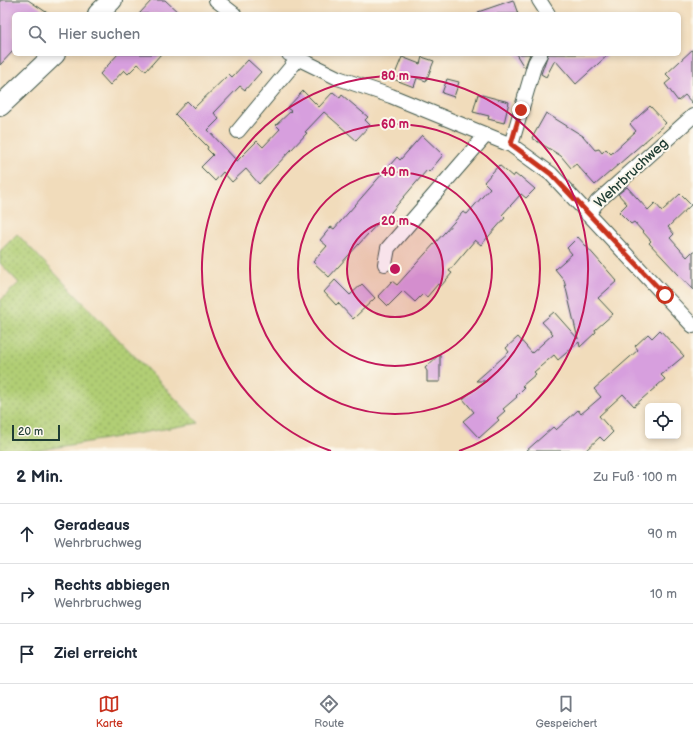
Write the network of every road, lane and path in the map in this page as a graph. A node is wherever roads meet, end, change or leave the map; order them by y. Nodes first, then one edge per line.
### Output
1 (112, 0) edge
2 (216, 0) edge
3 (539, 0) edge
4 (100, 12) edge
5 (231, 12) edge
6 (547, 12) edge
7 (53, 56) edge
8 (539, 56) edge
9 (293, 57) edge
10 (0, 106) edge
11 (693, 116) edge
12 (238, 131) dead end
13 (486, 135) junction
14 (511, 144) junction
15 (588, 215) junction
16 (385, 264) dead end
17 (693, 326) edge

1 - 4 street
2 - 5 street
3 - 6 street
7 - 10 street
8 - 14 street
9 - 12 street, Wehrbruchweg
9 - 13 street, Wehrbruchweg
11 - 15 street, Wehrbruchweg
13 - 14 street, Wehrbruchweg
13 - 16 street
14 - 15 street, Wehrbruchweg
15 - 17 street, Wehrbruchweg

